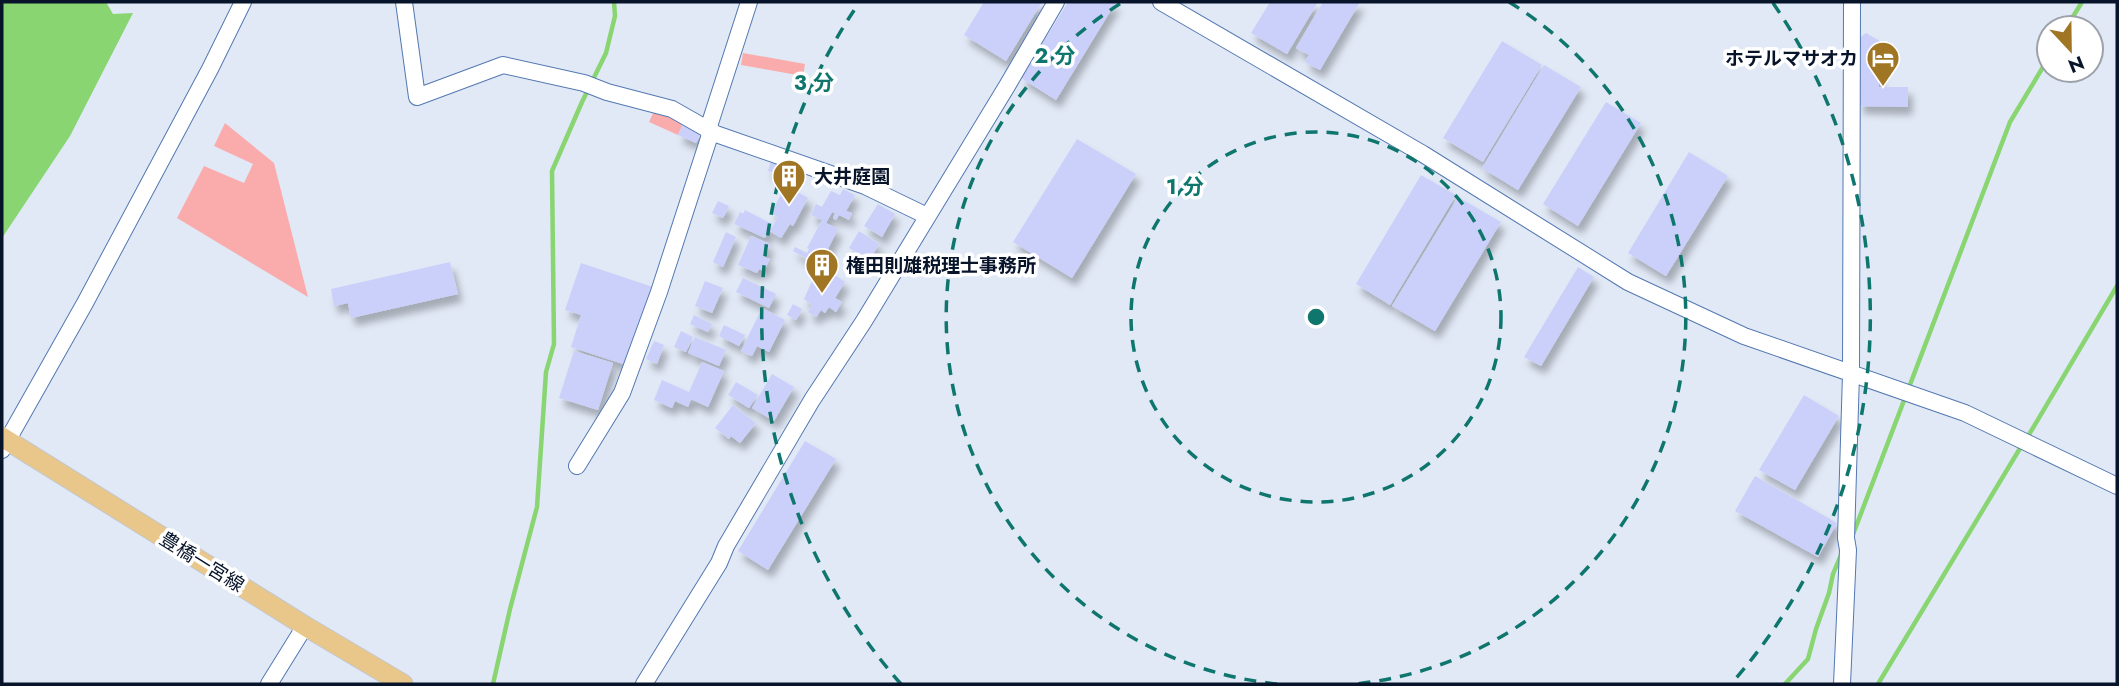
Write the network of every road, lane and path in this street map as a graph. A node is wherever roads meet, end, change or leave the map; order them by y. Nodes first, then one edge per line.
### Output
1 (243, 2) edge
2 (404, 2) edge
3 (749, 2) edge
4 (1056, 2) edge
5 (1161, 2) edge
6 (1852, 2) edge
7 (709, 130) junction
8 (927, 216) junction
9 (1851, 374) junction
10 (3, 442) edge
11 (577, 466) dead end
12 (2117, 486) edge
13 (305, 626) junction
14 (391, 681) edge
15 (270, 684) edge
16 (644, 684) edge
17 (1842, 684) edge

1 - 10 street
2 - 7 street
3 - 7 street
4 - 8 street
5 - 9 street
6 - 9 street
7 - 8 street
7 - 11 street
8 - 16 street
9 - 12 street
9 - 17 street
10 - 13 main road, 豊橋一宮線
13 - 14 main road, 豊橋一宮線
13 - 15 street

